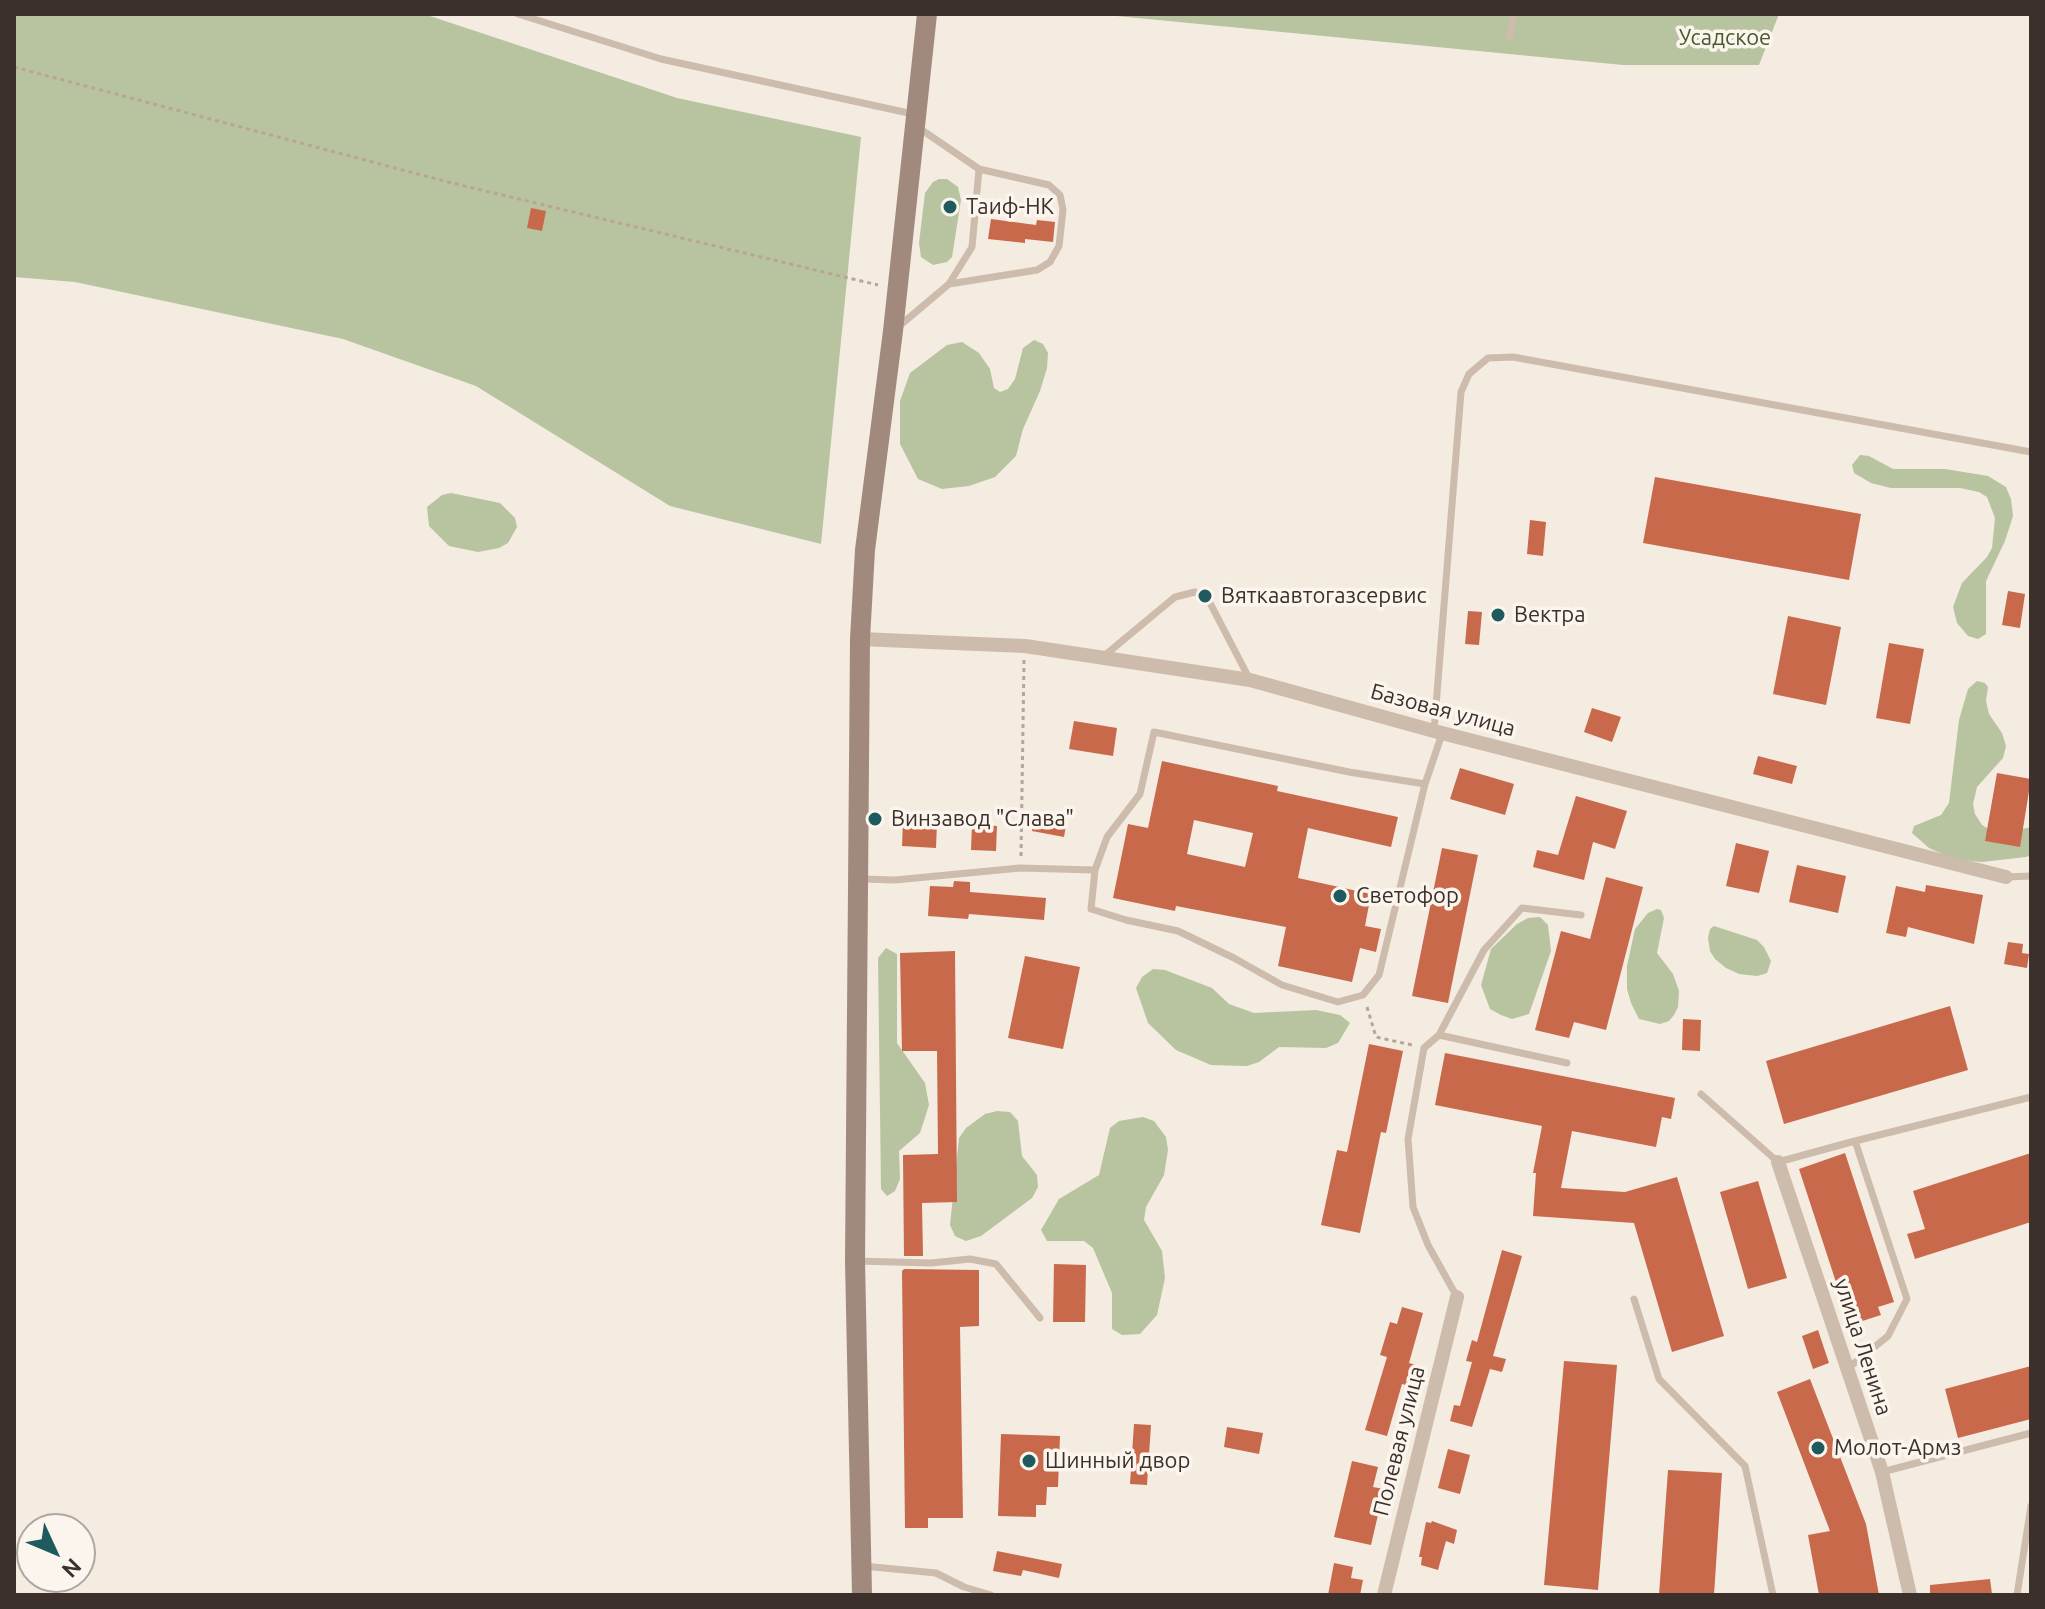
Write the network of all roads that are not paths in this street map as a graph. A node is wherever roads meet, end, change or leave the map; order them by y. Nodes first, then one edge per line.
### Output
1 (518, 14) edge
2 (927, 14) edge
3 (1513, 14) edge
4 (1510, 37) dead end
5 (914, 120) junction
6 (979, 169) junction
7 (949, 284) junction
8 (893, 331) junction
9 (2031, 452) edge
10 (860, 639) junction
11 (1104, 657) junction
12 (1250, 680) junction
13 (1438, 732) junction
14 (1425, 784) junction
15 (1095, 870) junction
16 (2031, 876) edge
17 (2006, 877) joint
18 (859, 879) junction
19 (1581, 915) dead end
20 (1439, 1035) junction
21 (1567, 1063) dead end
22 (1701, 1094) dead end
23 (2031, 1097) edge
24 (1855, 1141) junction
25 (1778, 1162) junction
26 (855, 1261) junction
27 (1457, 1297) joint
28 (1634, 1299) dead end
29 (1040, 1318) dead end
30 (1847, 1369) junction
31 (2031, 1433) edge
32 (1882, 1472) junction
33 (2031, 1506) edge
34 (861, 1566) junction
35 (862, 1595) edge
36 (991, 1595) edge
37 (1384, 1595) edge
38 (1773, 1595) edge
39 (1910, 1595) edge
40 (2017, 1595) edge

1 - 5 lane
2 - 5 main road
3 - 4 lane
5 - 6 lane
5 - 8 main road
6 - 7 lane
6 - 7 lane
7 - 8 lane
8 - 10 main road
9 - 13 lane
10 - 11 street, Базовая улица
10 - 18 main road
11 - 12 street, Базовая улица
11 - 12 lane
12 - 13 street, Базовая улица
13 - 14 lane
13 - 17 street, Базовая улица
14 - 15 lane
14 - 15 lane
15 - 18 lane
16 - 17 lane
18 - 26 main road
19 - 20 lane
20 - 21 lane
20 - 27 lane
22 - 25 lane
23 - 24 lane
24 - 25 lane
24 - 30 lane
25 - 30 street, улица Ленина
26 - 29 lane
26 - 34 main road
27 - 37 street, Полевая улица
28 - 38 lane
30 - 32 street, улица Ленина
31 - 32 lane
32 - 39 street, улица Ленина
33 - 40 lane
34 - 35 main road
34 - 36 lane

